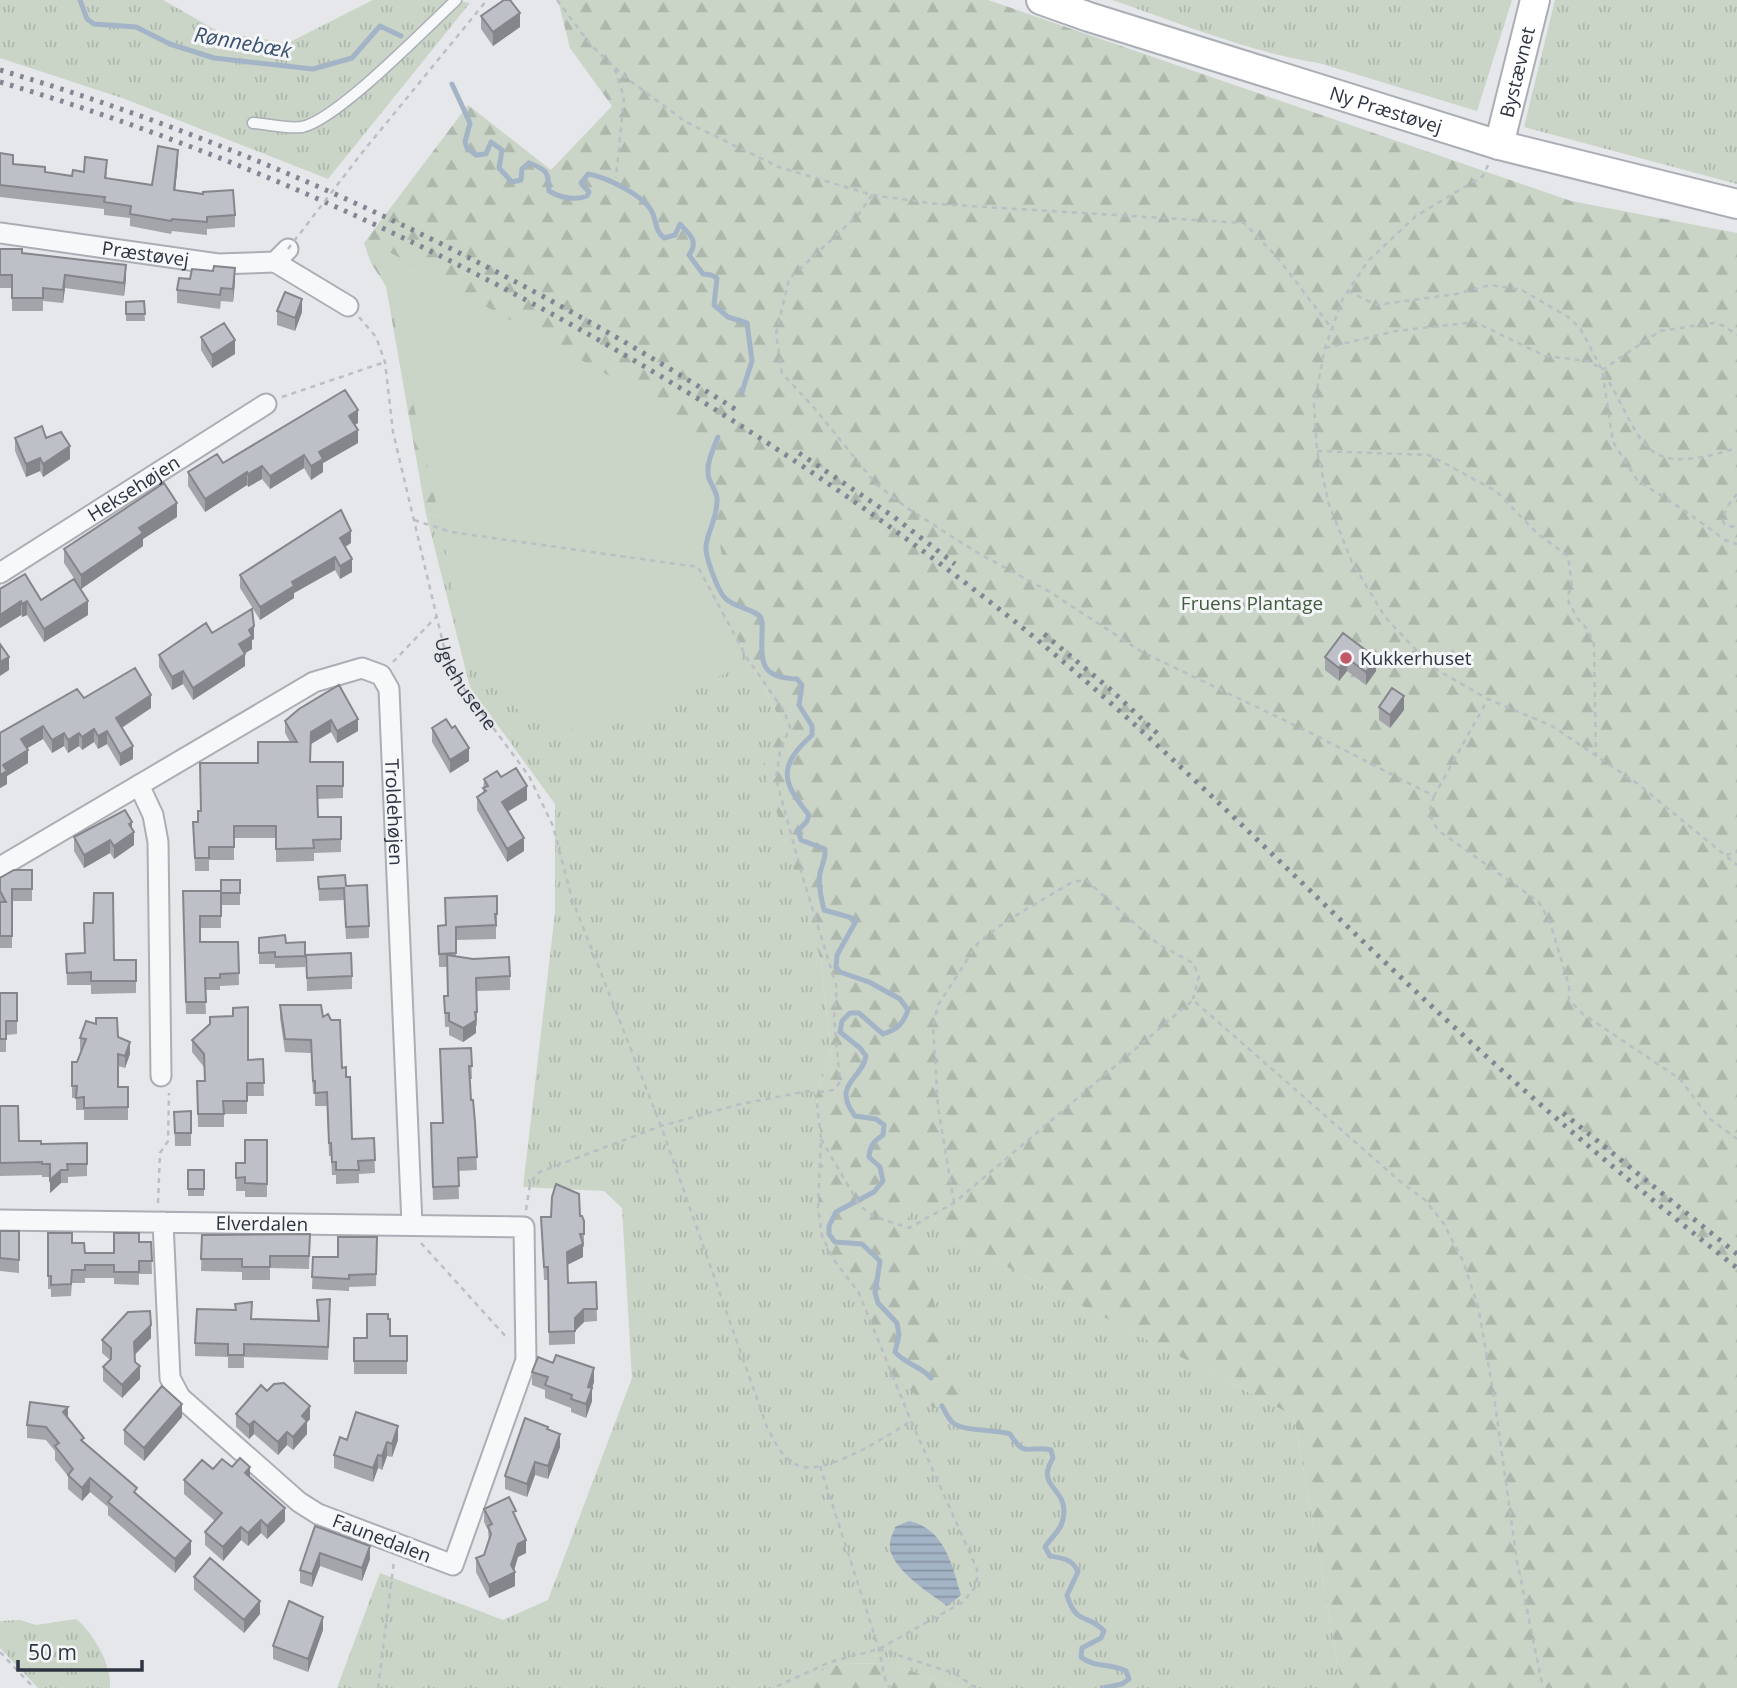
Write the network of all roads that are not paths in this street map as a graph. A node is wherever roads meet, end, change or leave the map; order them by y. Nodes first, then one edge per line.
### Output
1 (456, 0) edge
2 (1041, 0) edge
3 (1535, 0) edge
4 (253, 123) dead end
5 (1499, 145) junction
6 (1737, 204) edge
7 (0, 233) edge
8 (348, 306) road end
9 (266, 404) road end
10 (0, 573) edge
11 (139, 785) junction
12 (0, 867) edge
13 (161, 1076) road end
14 (0, 1220) edge
15 (163, 1222) junction
16 (412, 1225) junction
17 (524, 1227) joint

1 - 4 lane
2 - 5 street, Ny Præstøvej
3 - 5 street, Bystævnet
5 - 6 street, Ny Præstøvej
7 - 8 street, Præstøvej
9 - 10 street, Heksehøjen
11 - 12 street
11 - 13 street
11 - 16 street, Troldehøjen
14 - 15 street, Elverdalen
15 - 16 street, Elverdalen
15 - 17 street, Faunedalen
16 - 17 street, Elverdalen

